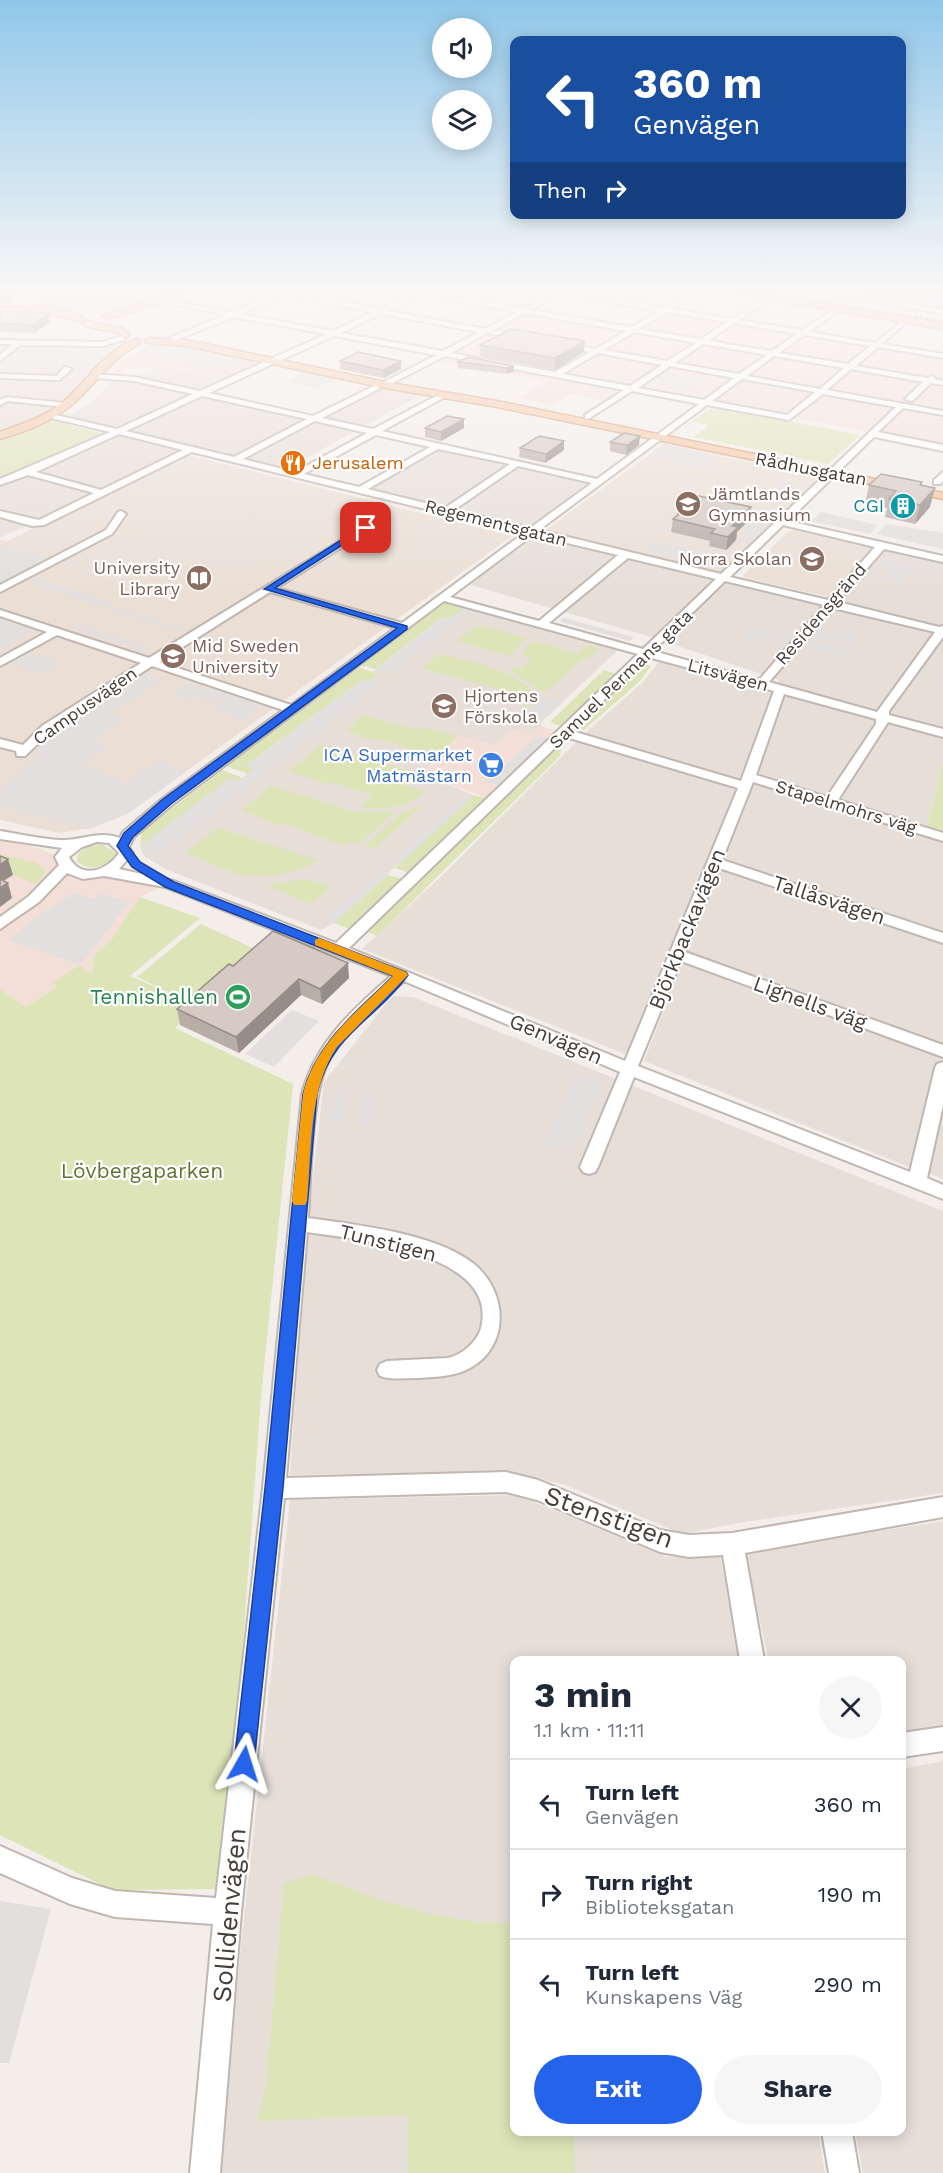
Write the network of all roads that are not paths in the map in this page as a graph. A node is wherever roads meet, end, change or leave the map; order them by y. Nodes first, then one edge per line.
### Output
1 (78, 392) edge
2 (195, 392) edge
3 (205, 392) edge
4 (367, 392) edge
5 (428, 392) edge
6 (448, 392) edge
7 (626, 392) edge
8 (653, 392) edge
9 (720, 392) edge
10 (819, 392) edge
11 (821, 392) edge
12 (916, 392) edge
13 (202, 394) junction
14 (442, 395) junction
15 (909, 399) dead end
16 (709, 401) junction
17 (0, 403) edge
18 (65, 405) junction
19 (902, 406) junction
20 (943, 413) edge
21 (50, 415) junction
22 (588, 417) junction
23 (314, 419) junction
24 (118, 432) junction
25 (375, 433) junction
26 (874, 434) junction
27 (0, 436) edge
28 (662, 436) junction
29 (437, 447) junction
30 (943, 447) edge
31 (191, 449) junction
32 (234, 460) junction
33 (516, 464) junction
34 (836, 471) junction
35 (28, 472) junction
36 (296, 475) junction
37 (0, 482) edge
38 (601, 482) junction
39 (941, 482) edge
40 (360, 490) junction
41 (103, 493) junction
42 (943, 496) edge
43 (446, 511) junction
44 (0, 514) edge
45 (121, 514) dead end
46 (780, 522) junction
47 (366, 528) dead end
48 (532, 532) junction
49 (882, 545) junction
50 (626, 554) junction
51 (943, 559) edge
52 (724, 579) junction
53 (0, 589) edge
54 (268, 589) junction
55 (443, 598) junction
56 (830, 605) junction
57 (0, 613) edge
58 (542, 624) junction
59 (404, 627) junction
60 (51, 629) junction
61 (942, 630) edge
62 (646, 654) junction
63 (4, 656) edge
64 (150, 662) junction
65 (761, 684) junction
66 (780, 689) junction
67 (291, 709) junction
68 (882, 717) junction
69 (566, 733) junction
70 (943, 733) edge
71 (0, 743) edge
72 (748, 781) junction
73 (167, 802) junction
74 (830, 802) junction
75 (0, 835) edge
76 (943, 837) edge
77 (106, 838) junction
78 (76, 844) junction
79 (124, 849) junction
80 (64, 862) junction
81 (714, 862) junction
82 (104, 872) junction
83 (86, 875) junction
84 (170, 884) junction
85 (34, 899) junction
86 (0, 924) edge
87 (943, 938) edge
88 (339, 950) junction
89 (678, 955) junction
90 (402, 975) junction
91 (943, 1051) edge
92 (943, 1068) edge
93 (629, 1069) junction
94 (589, 1167) dead end
95 (917, 1182) junction
96 (943, 1192) edge
97 (298, 1224) junction
98 (387, 1370) dead end
99 (274, 1488) junction
100 (943, 1507) edge
101 (732, 1544) junction
102 (751, 1656) edge
103 (943, 1739) edge
104 (906, 1744) edge
105 (0, 1859) edge
106 (228, 1912) junction
107 (838, 2136) edge
108 (205, 2173) edge
109 (844, 2173) edge

1 - 18 main road
2 - 13 street
3 - 13 street
4 - 23 street
5 - 14 main road, Rådhusgatan
6 - 22 main road, Rådhusgatan
7 - 22 street
8 - 16 street
9 - 16 street
10 - 16 street
11 - 19 street
12 - 15 street
13 - 23 street
13 - 24 street
14 - 25 street
14 - 28 main road, Rådhusgatan
16 - 28 street
17 - 18 street
18 - 21 main road
19 - 20 street
19 - 26 street, Samuel Permans gata
21 - 24 street, Regementsgatan
21 - 27 main road
22 - 28 main road, Rådhusgatan
23 - 25 street
23 - 32 street
24 - 31 street, Regementsgatan
24 - 35 street
25 - 29 street
25 - 36 street
26 - 30 street
26 - 34 street, Samuel Permans gata
28 - 34 main road, Rådhusgatan
28 - 38 street
29 - 33 street
29 - 40 street
31 - 32 street, Regementsgatan
31 - 41 street
32 - 36 street, Regementsgatan
33 - 38 street
33 - 43 street
34 - 39 main road, Rådhusgatan
34 - 42 main road, Rådhusgatan
34 - 46 street, Samuel Permans gata
35 - 37 street
35 - 41 street
36 - 40 street, Regementsgatan
38 - 48 street
40 - 43 street, Regementsgatan
41 - 44 street
43 - 48 street, Regementsgatan
45 - 53 street
46 - 49 street
46 - 52 street, Samuel Permans gata
47 - 54 street, Campusvägen
48 - 50 street, Regementsgatan
48 - 55 street
49 - 51 street
49 - 56 street, Residensgränd
50 - 52 street, Regementsgatan
50 - 58 street
52 - 56 street, Regementsgatan
52 - 62 street, Samuel Permans gata
54 - 59 street
54 - 64 street, Campusvägen
55 - 58 street, Litsvägen
55 - 59 street
56 - 61 street, Regementsgatan
56 - 65 street, Residensgränd
57 - 60 street
58 - 62 street, Litsvägen
59 - 67 street
60 - 63 street
60 - 64 street
61 - 68 street
62 - 65 street, Litsvägen
62 - 69 street, Samuel Permans gata
64 - 67 street
64 - 71 street, Campusvägen
65 - 66 street, Litsvägen
66 - 68 street, Litsvägen
66 - 72 street, Björkbackavägen
67 - 73 street
68 - 70 street, Litsvägen
68 - 74 street
69 - 72 street, Stapelmohrs väg
69 - 88 street, Samuel Permans gata
72 - 74 street, Stapelmohrs väg
72 - 81 street, Björkbackavägen
73 - 77 street
73 - 79 street
74 - 76 street, Stapelmohrs väg
75 - 78 street
75 - 80 street
77 - 78 street
77 - 79 street, Genvägen
78 - 80 street
79 - 82 street
79 - 84 street, Genvägen
80 - 83 street
80 - 85 street
81 - 87 street, Tallåsvägen
81 - 89 street, Björkbackavägen
82 - 83 street
82 - 84 street, Genvägen
83 - 85 street
84 - 88 street, Genvägen
85 - 86 street
88 - 90 street, Genvägen
89 - 91 street, Lignells väg
89 - 93 street, Björkbackavägen
90 - 93 street, Genvägen
90 - 97 street, Sollidenvägen
92 - 95 street
93 - 94 street, Björkbackavägen
93 - 95 street, Genvägen
95 - 96 street, Genvägen
97 - 98 street, Tunstigen
97 - 99 street, Sollidenvägen
99 - 101 street, Stenstigen
99 - 106 street, Sollidenvägen
100 - 101 street, Stenstigen
101 - 102 street
103 - 104 street
105 - 106 street
106 - 108 street, Sollidenvägen
107 - 109 street

